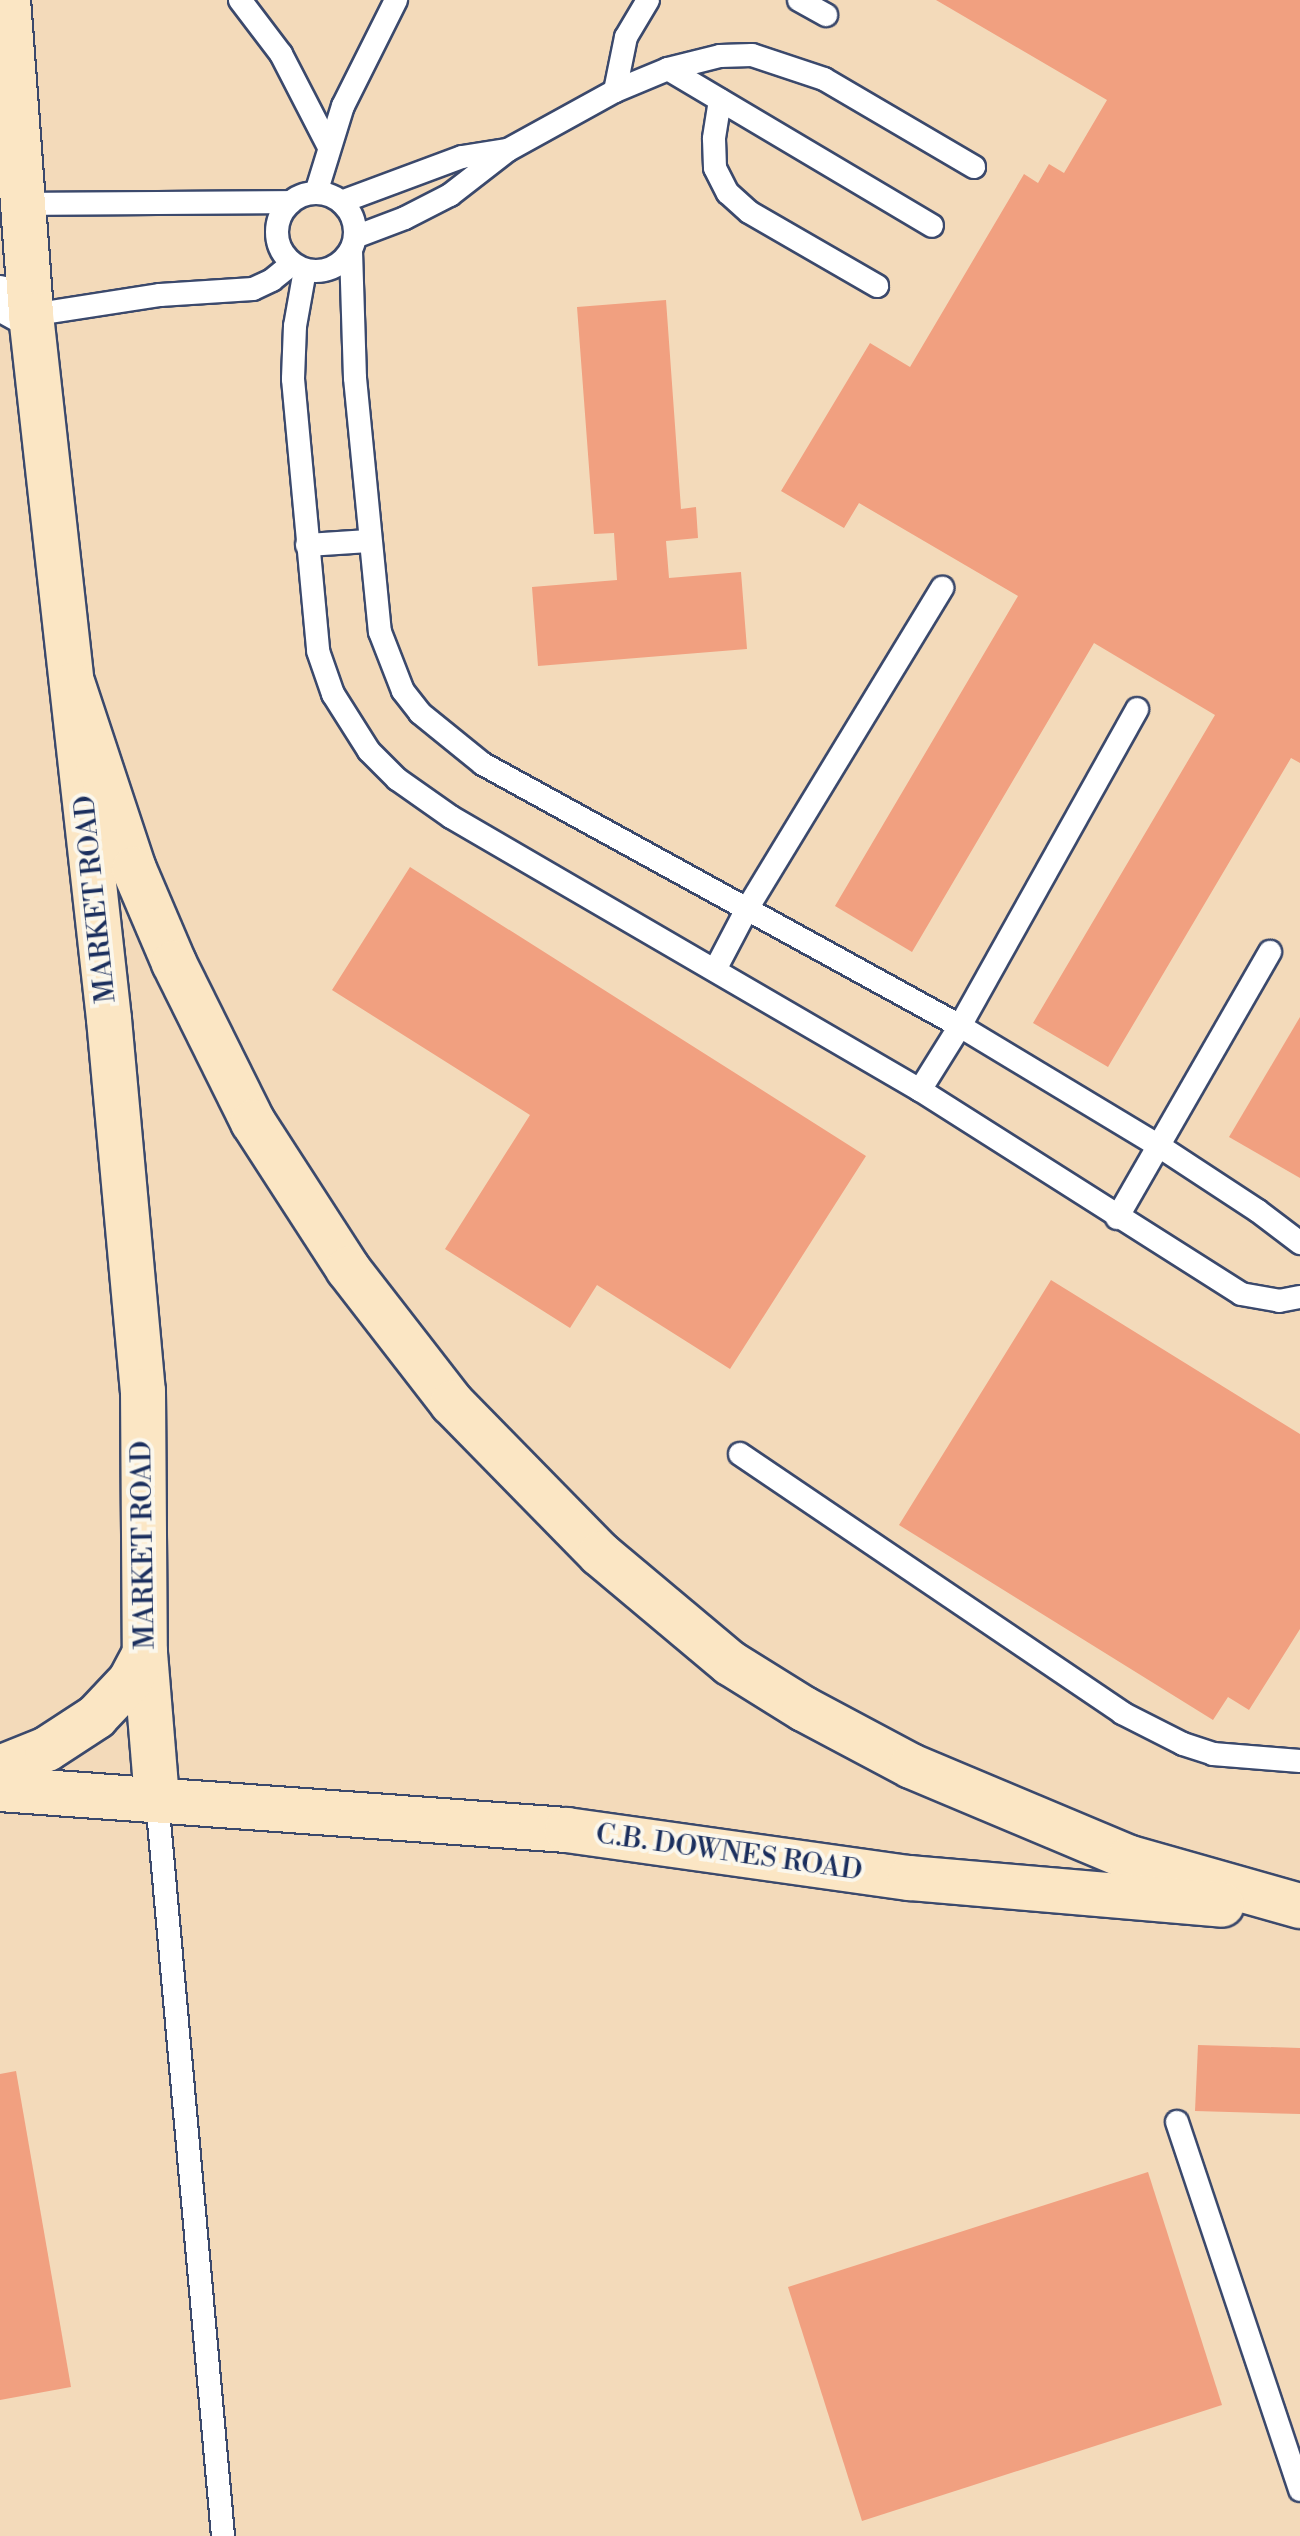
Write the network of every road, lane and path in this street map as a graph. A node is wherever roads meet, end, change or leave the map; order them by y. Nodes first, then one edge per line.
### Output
1 (8, 0) edge
2 (240, 0) edge
3 (396, 0) edge
4 (648, 0) edge
5 (799, 0) edge
6 (826, 15) dead end
7 (668, 69) junction
8 (615, 91) junction
9 (720, 100) junction
10 (328, 145) junction
11 (508, 150) junction
12 (974, 167) dead end
13 (316, 193) junction
14 (291, 202) junction
15 (341, 202) junction
16 (12, 214) edge
17 (932, 226) dead end
18 (353, 244) junction
19 (299, 267) junction
20 (877, 286) dead end
21 (15, 306) edge
22 (369, 541) junction
23 (307, 545) junction
24 (942, 588) dead end
25 (73, 685) junction
26 (1137, 709) dead end
27 (747, 909) junction
28 (1270, 952) dead end
29 (716, 968) junction
30 (960, 1026) junction
31 (920, 1090) junction
32 (1159, 1146) junction
33 (1117, 1218) junction
34 (1300, 1243) edge
35 (1300, 1297) edge
36 (740, 1454) dead end
37 (145, 1653) junction
38 (1300, 1761) edge
39 (0, 1768) edge
40 (0, 1789) edge
41 (157, 1799) junction
42 (1300, 1906) edge
43 (1300, 1912) edge
44 (1177, 2122) dead end
45 (1300, 2490) edge
46 (223, 2536) edge

1 - 16 main road, MARKET ROAD
2 - 10 lane
3 - 10 lane
4 - 8 lane
5 - 6 lane
7 - 8 lane
7 - 9 lane
7 - 12 lane
8 - 11 lane
9 - 17 lane
9 - 20 lane
10 - 13 lane
11 - 15 lane
11 - 18 lane
13 - 14 lane
13 - 15 lane
14 - 16 lane
14 - 19 lane
15 - 18 lane
16 - 21 main road, MARKET ROAD
18 - 19 lane
18 - 22 lane
19 - 21 lane
19 - 23 lane
21 - 25 main road, MARKET ROAD
22 - 23 lane
22 - 27 lane
23 - 29 lane
24 - 27 lane
25 - 37 main road, MARKET ROAD
25 - 42 main road
26 - 30 lane
27 - 29 lane
27 - 30 lane
28 - 32 lane
29 - 31 lane
30 - 31 lane
30 - 32 lane
31 - 33 lane
32 - 33 lane
32 - 34 lane
33 - 35 lane
36 - 38 lane
37 - 39 main road
37 - 41 main road, MARKET ROAD
40 - 41 main road, C.B. DOWNES ROAD
41 - 43 main road, C.B. DOWNES ROAD
41 - 46 lane
44 - 45 lane

